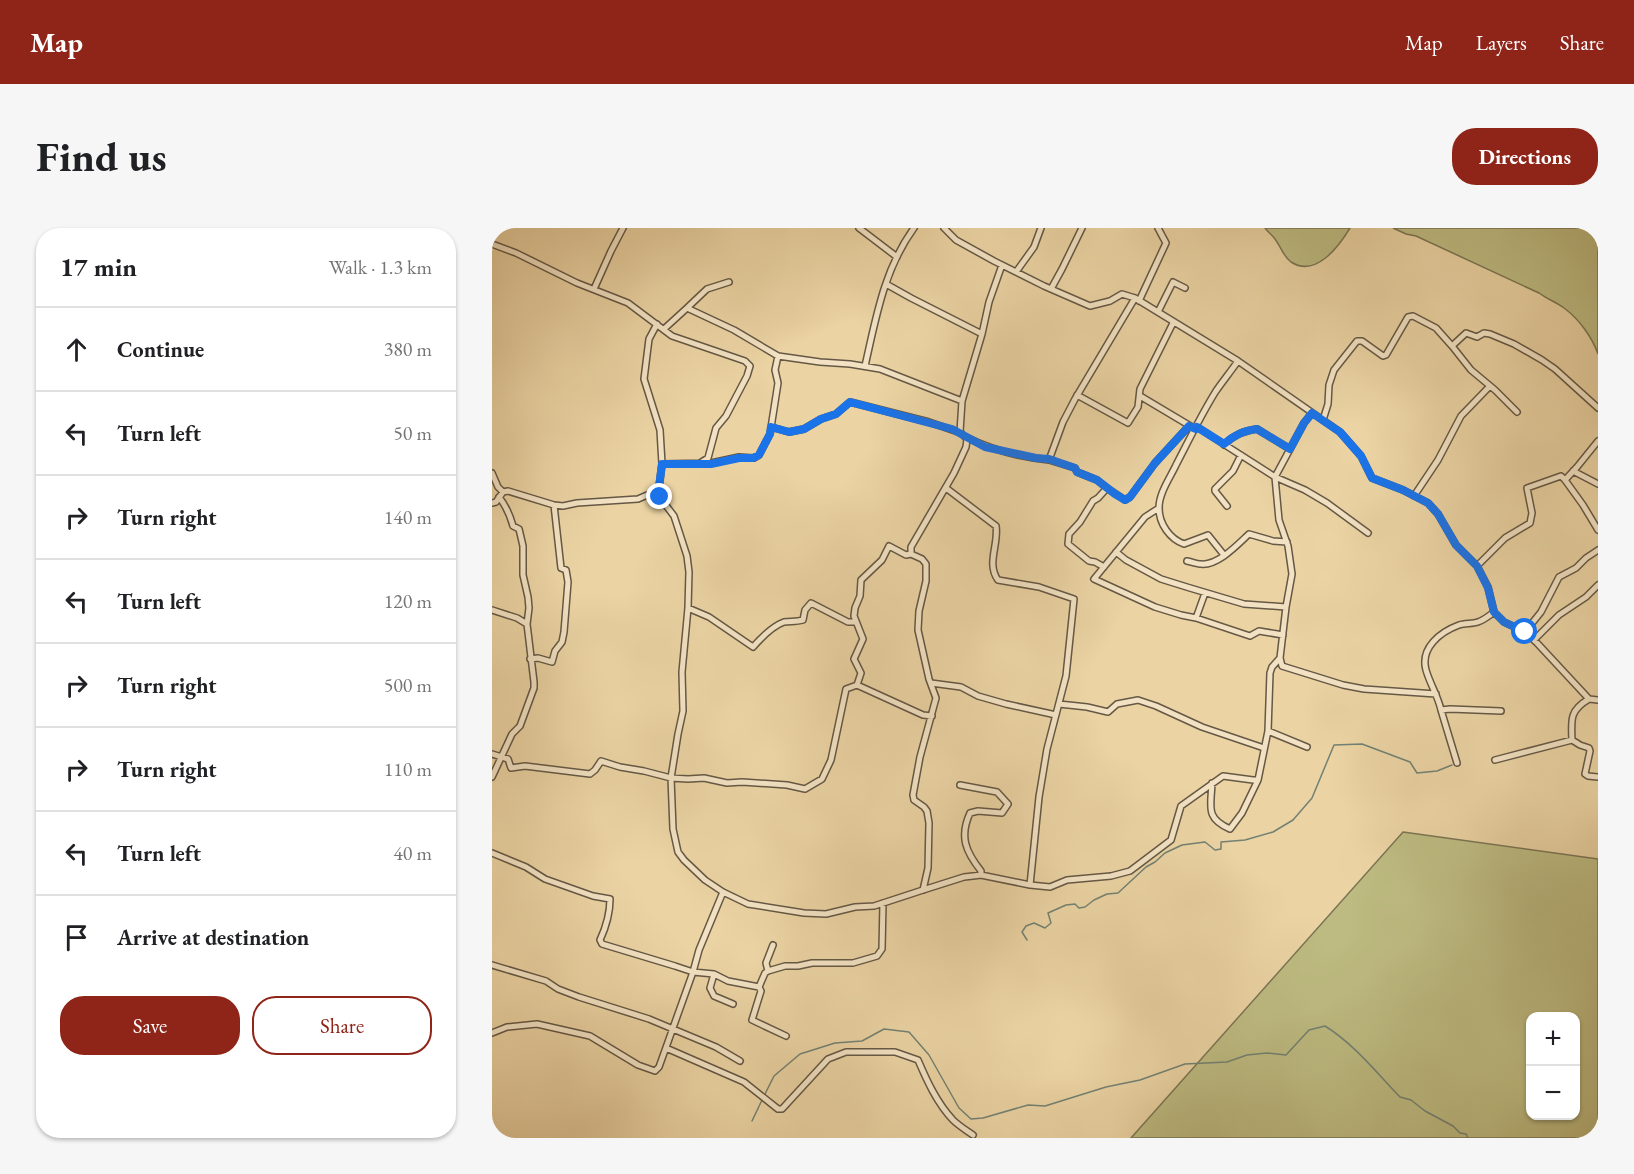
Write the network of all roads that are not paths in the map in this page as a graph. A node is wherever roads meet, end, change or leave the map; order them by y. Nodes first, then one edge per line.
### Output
1 (623, 228) edge
2 (859, 228) edge
3 (914, 228) edge
4 (944, 228) edge
5 (1041, 228) edge
6 (1082, 228) edge
7 (1158, 228) edge
8 (492, 244) edge
9 (897, 257) junction
10 (1002, 265) junction
11 (1016, 272) junction
12 (729, 282) dead end
13 (886, 284) junction
14 (1185, 288) dead end
15 (594, 289) junction
16 (1051, 289) junction
17 (1137, 299) junction
18 (687, 308) junction
19 (1158, 312) junction
20 (1173, 322) junction
21 (657, 324) junction
22 (664, 329) junction
23 (982, 333) junction
24 (1452, 346) junction
25 (778, 356) junction
26 (1238, 361) junction
27 (865, 366) junction
28 (1490, 386) junction
29 (1077, 395) junction
30 (1140, 396) junction
31 (962, 401) junction
32 (1598, 408) edge
33 (1517, 412) dead end
34 (1312, 413) junction
35 (1323, 420) junction
36 (1189, 426) junction
37 (771, 427) junction
38 (1196, 428) junction
39 (964, 435) junction
40 (1598, 441) edge
41 (1224, 444) junction
42 (1290, 449) junction
43 (1241, 455) junction
44 (1049, 459) junction
45 (700, 463) junction
46 (662, 464) junction
47 (1573, 471) junction
48 (492, 473) edge
49 (1275, 477) junction
50 (1565, 480) junction
51 (1598, 484) edge
52 (946, 488) junction
53 (1107, 488) junction
54 (501, 495) junction
55 (658, 495) junction
56 (1414, 496) junction
57 (492, 503) edge
58 (554, 505) junction
59 (1227, 506) dead end
60 (1159, 508) junction
61 (1598, 530) edge
62 (1368, 533) dead end
63 (1287, 542) junction
64 (1598, 549) edge
65 (1116, 552) junction
66 (911, 554) junction
67 (1224, 555) junction
68 (1187, 561) dead end
69 (1477, 566) junction
70 (1104, 567) junction
71 (1598, 585) edge
72 (1205, 593) junction
73 (1286, 607) junction
74 (688, 608) junction
75 (492, 610) edge
76 (1494, 612) junction
77 (1196, 618) junction
78 (855, 622) junction
79 (527, 624) junction
80 (1525, 632) junction
81 (1283, 635) junction
82 (1534, 640) junction
83 (1280, 658) junction
84 (530, 659) junction
85 (932, 683) junction
86 (857, 686) junction
87 (1436, 694) junction
88 (1589, 699) junction
89 (1598, 700) edge
90 (1059, 704) junction
91 (1441, 710) junction
92 (1501, 711) dead end
93 (1056, 715) junction
94 (932, 716) junction
95 (1268, 731) junction
96 (1572, 740) junction
97 (1307, 747) dead end
98 (1264, 748) junction
99 (492, 754) edge
100 (501, 757) junction
101 (1495, 760) dead end
102 (1457, 763) dead end
103 (492, 777) edge
104 (1598, 777) edge
105 (671, 778) junction
106 (1258, 780) junction
107 (1212, 783) junction
108 (960, 785) dead end
109 (492, 853) edge
110 (981, 875) junction
111 (1030, 885) junction
112 (922, 890) junction
113 (723, 892) junction
114 (883, 903) junction
115 (773, 945) dead end
116 (492, 965) edge
117 (768, 971) junction
118 (693, 972) junction
119 (714, 974) junction
120 (759, 987) junction
121 (733, 1005) dead end
122 (672, 1028) junction
123 (492, 1033) edge
124 (786, 1036) dead end
125 (666, 1048) junction
126 (740, 1061) dead end
127 (492, 1134) edge
128 (973, 1135) dead end
129 (492, 1138) edge

1 - 15 street
2 - 9 street
3 - 9 street
4 - 10 street
5 - 11 street
6 - 16 street
7 - 17 street
8 - 15 street
9 - 13 street
10 - 11 street
10 - 23 street
11 - 16 street
12 - 18 street
13 - 23 street
13 - 27 street
14 - 19 street
15 - 21 street
16 - 17 street
17 - 19 street
17 - 29 street
18 - 22 street
18 - 25 street
19 - 20 street
20 - 26 street
20 - 30 street
21 - 22 street
21 - 46 street
22 - 45 street
23 - 31 street
24 - 28 street
24 - 32 street
24 - 35 street
25 - 27 street
25 - 37 street
26 - 34 street
26 - 38 street
27 - 31 street
28 - 33 street
28 - 56 street
29 - 30 street
29 - 44 street
30 - 36 street
31 - 39 street
34 - 35 street
34 - 42 street
35 - 56 street
36 - 38 street
36 - 53 street
37 - 39 street
37 - 45 street
38 - 41 street
38 - 60 street
39 - 44 street
39 - 52 street
40 - 47 street
41 - 42 street
41 - 43 street
42 - 49 street
43 - 49 street
43 - 59 street
44 - 53 street
45 - 46 street
46 - 55 street
47 - 50 street
47 - 51 street
48 - 54 street
49 - 62 street
49 - 63 street
50 - 61 street
50 - 69 street
52 - 66 street
52 - 90 street
53 - 70 street
54 - 57 street
54 - 58 street
54 - 79 street
55 - 58 street
55 - 74 street
56 - 69 street
58 - 84 street
60 - 65 street
60 - 67 street
63 - 67 street
63 - 73 street
64 - 80 street
65 - 70 street
65 - 72 street
66 - 78 street
66 - 85 street
67 - 68 street
69 - 76 street
70 - 77 street
71 - 82 street
72 - 73 street
72 - 77 street
73 - 81 street
74 - 78 street
74 - 105 street
75 - 79 street
76 - 80 street
76 - 87 street
77 - 81 street
78 - 86 street
79 - 84 street
80 - 82 street
81 - 83 street
82 - 88 street
83 - 87 street
83 - 95 street
84 - 100 street
85 - 93 street
85 - 94 street
86 - 94 street
86 - 105 street
87 - 91 street
88 - 89 street
88 - 96 street
90 - 93 street
90 - 98 street
91 - 92 street
91 - 102 street
93 - 111 street
94 - 112 street
95 - 97 street
95 - 98 street
96 - 101 street
96 - 104 street
98 - 106 street
99 - 100 street
100 - 103 street
100 - 105 street
105 - 113 street
106 - 107 street
106 - 107 street
107 - 111 street
108 - 110 street
109 - 118 street
110 - 111 street
110 - 112 street
112 - 114 street
113 - 114 street
113 - 118 street
114 - 117 street
115 - 117 street
116 - 122 street
117 - 120 street
118 - 119 street
118 - 122 street
119 - 120 street
119 - 121 street
120 - 124 street
122 - 125 street
122 - 126 street
123 - 125 street
125 - 128 street
127 - 129 highway

